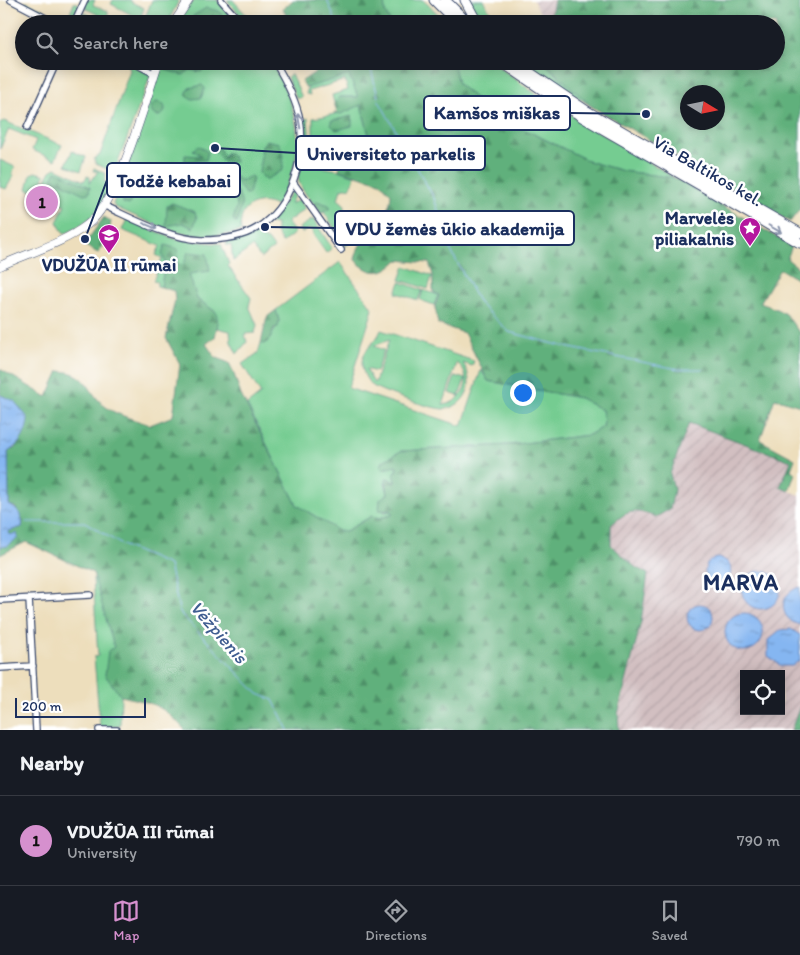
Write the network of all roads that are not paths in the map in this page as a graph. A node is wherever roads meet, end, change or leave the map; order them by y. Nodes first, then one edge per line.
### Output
1 (11, 0) edge
2 (85, 0) edge
3 (189, 0) edge
4 (221, 0) edge
5 (465, 0) edge
6 (437, 1) edge
7 (40, 15) edge
8 (78, 15) edge
9 (179, 15) edge
10 (234, 15) edge
11 (450, 15) edge
12 (456, 15) edge
13 (473, 15) edge
14 (53, 70) edge
15 (147, 70) edge
16 (156, 70) edge
17 (279, 70) edge
18 (513, 70) edge
19 (526, 70) edge
20 (155, 74) junction
21 (27, 128) dead end
22 (293, 182) junction
23 (105, 206) junction
24 (800, 233) edge
25 (800, 242) edge
26 (341, 250) dead end
27 (0, 266) edge
28 (90, 595) dead end
29 (29, 598) junction
30 (0, 600) edge
31 (33, 666) junction
32 (0, 668) edge
33 (36, 730) edge
34 (99, 730) edge
35 (117, 730) edge

1 - 7 street
2 - 8 street
3 - 9 main road
4 - 10 street
5 - 13 highway
6 - 11 highway
6 - 12 highway
14 - 21 street
15 - 20 street
16 - 20 main road
22 -> 17 street
18 -> 25 highway, Via Baltikos kel.
19 - 24 highway, Via Baltikos kel.
20 - 23 main road
23 -> 22 street
22 - 26 street
23 - 27 main road
28 - 29 street
29 - 30 street
29 - 31 street
31 - 32 street
31 - 33 street
34 - 35 street

